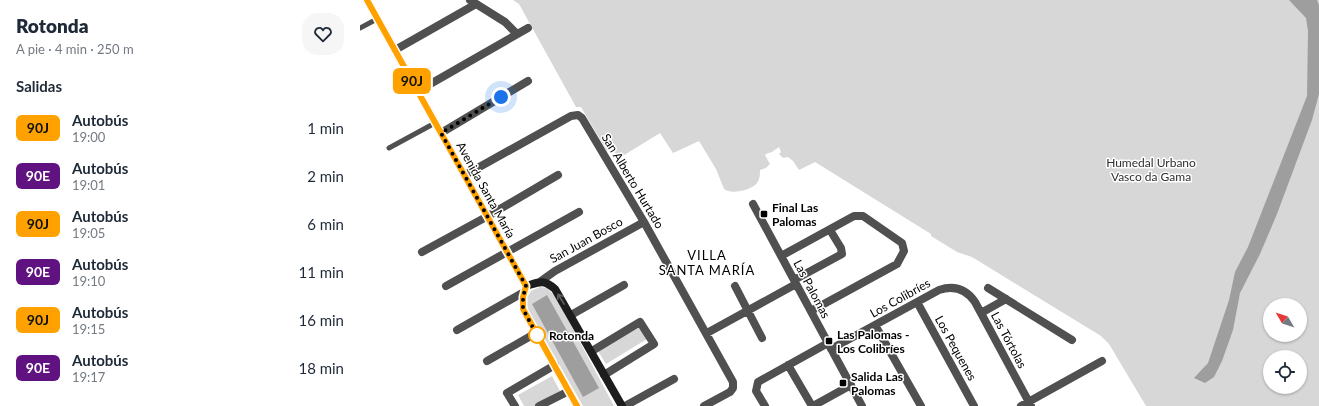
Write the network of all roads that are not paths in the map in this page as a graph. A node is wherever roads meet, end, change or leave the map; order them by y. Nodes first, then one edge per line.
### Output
1 (367, 0) edge
2 (473, 2) edge
3 (377, 19) junction
4 (360, 28) edge
5 (528, 28) dead end
6 (517, 34) junction
7 (395, 50) junction
8 (528, 81) dead end
9 (418, 91) junction
10 (435, 123) junction
11 (441, 133) junction
12 (389, 148) dead end
13 (465, 175) junction
14 (558, 175) dead end
15 (752, 204) dead end
16 (579, 212) dead end
17 (488, 216) junction
18 (644, 222) junction
19 (830, 230) junction
20 (422, 252) dead end
21 (507, 252) junction
22 (781, 256) junction
23 (541, 281) junction
24 (795, 282) junction
25 (624, 285) dead end
26 (446, 286) dead end
27 (735, 286) dead end
28 (988, 288) dead end
29 (525, 289) junction
30 (961, 290) joint
31 (1006, 299) junction
32 (917, 302) junction
33 (748, 311) junction
34 (811, 311) junction
35 (981, 313) junction
36 (571, 315) junction
37 (875, 325) junction
38 (458, 330) dead end
39 (536, 333) junction
40 (707, 333) junction
41 (762, 338) dead end
42 (1072, 340) dead end
43 (830, 346) junction
44 (592, 351) junction
45 (487, 361) dead end
46 (1102, 361) dead end
47 (788, 365) junction
48 (555, 366) junction
49 (604, 375) junction
50 (674, 379) dead end
51 (851, 385) junction
52 (568, 391) junction
53 (1027, 405) edge
54 (515, 406) edge
55 (539, 406) edge
56 (577, 406) edge
57 (624, 406) edge
58 (704, 406) edge
59 (765, 406) edge
60 (812, 406) edge
61 (862, 406) edge
62 (921, 406) edge
63 (974, 406) edge

1 - 3 street, Avenida Santa María
2 - 6 street
2 - 7 street
3 - 4 lane
3 - 7 street, Avenida Santa María
5 - 6 street
6 - 9 street
7 - 9 street, Avenida Santa María
8 - 11 street
9 - 10 street, Avenida Santa María
10 - 11 street, Avenida Santa María
10 - 12 lane
11 - 13 street, Avenida Santa María
13 - 17 street, Avenida Santa María
13 - 18 street, San Alberto Hurtado
14 - 17 street
15 - 22 street, Las Palomas
16 - 21 street
17 - 20 street
17 - 21 street, Avenida Santa María
18 - 23 street, San Juan Bosco
18 - 40 street, San Alberto Hurtado
19 - 22 street
19 - 24 street
19 - 34 street
21 - 26 street
21 - 29 street, Avenida Santa María
22 - 24 street, Las Palomas
23 - 29 street
36 -> 23 street
24 - 33 street
24 - 34 street, Las Palomas
25 - 36 street
27 - 33 street
28 - 31 street
29 - 38 street
29 - 39 street
30 - 32 street, Los Colibríes
30 - 35 street, Las Tórtolas
31 - 35 street
31 - 42 street
32 - 37 street, Los Colibríes
32 - 63 street, Los Pequenes
33 - 40 street
33 - 41 street
34 - 43 street, Las Palomas
35 - 53 street, Las Tórtolas
36 - 44 street
37 - 43 street, Los Colibríes
37 - 62 street
39 - 45 street
39 - 48 street
40 - 58 street, San Alberto Hurtado
43 - 47 street, Los Colibríes
43 - 51 street, Las Palomas
44 - 49 street
44 - 49 street
46 - 53 street
47 - 59 street, Los Colibríes
47 - 60 street
48 - 52 street
48 - 54 street
49 - 57 street
50 - 57 street
51 - 60 street
51 - 61 street, Las Palomas
52 - 55 street
52 - 56 street

